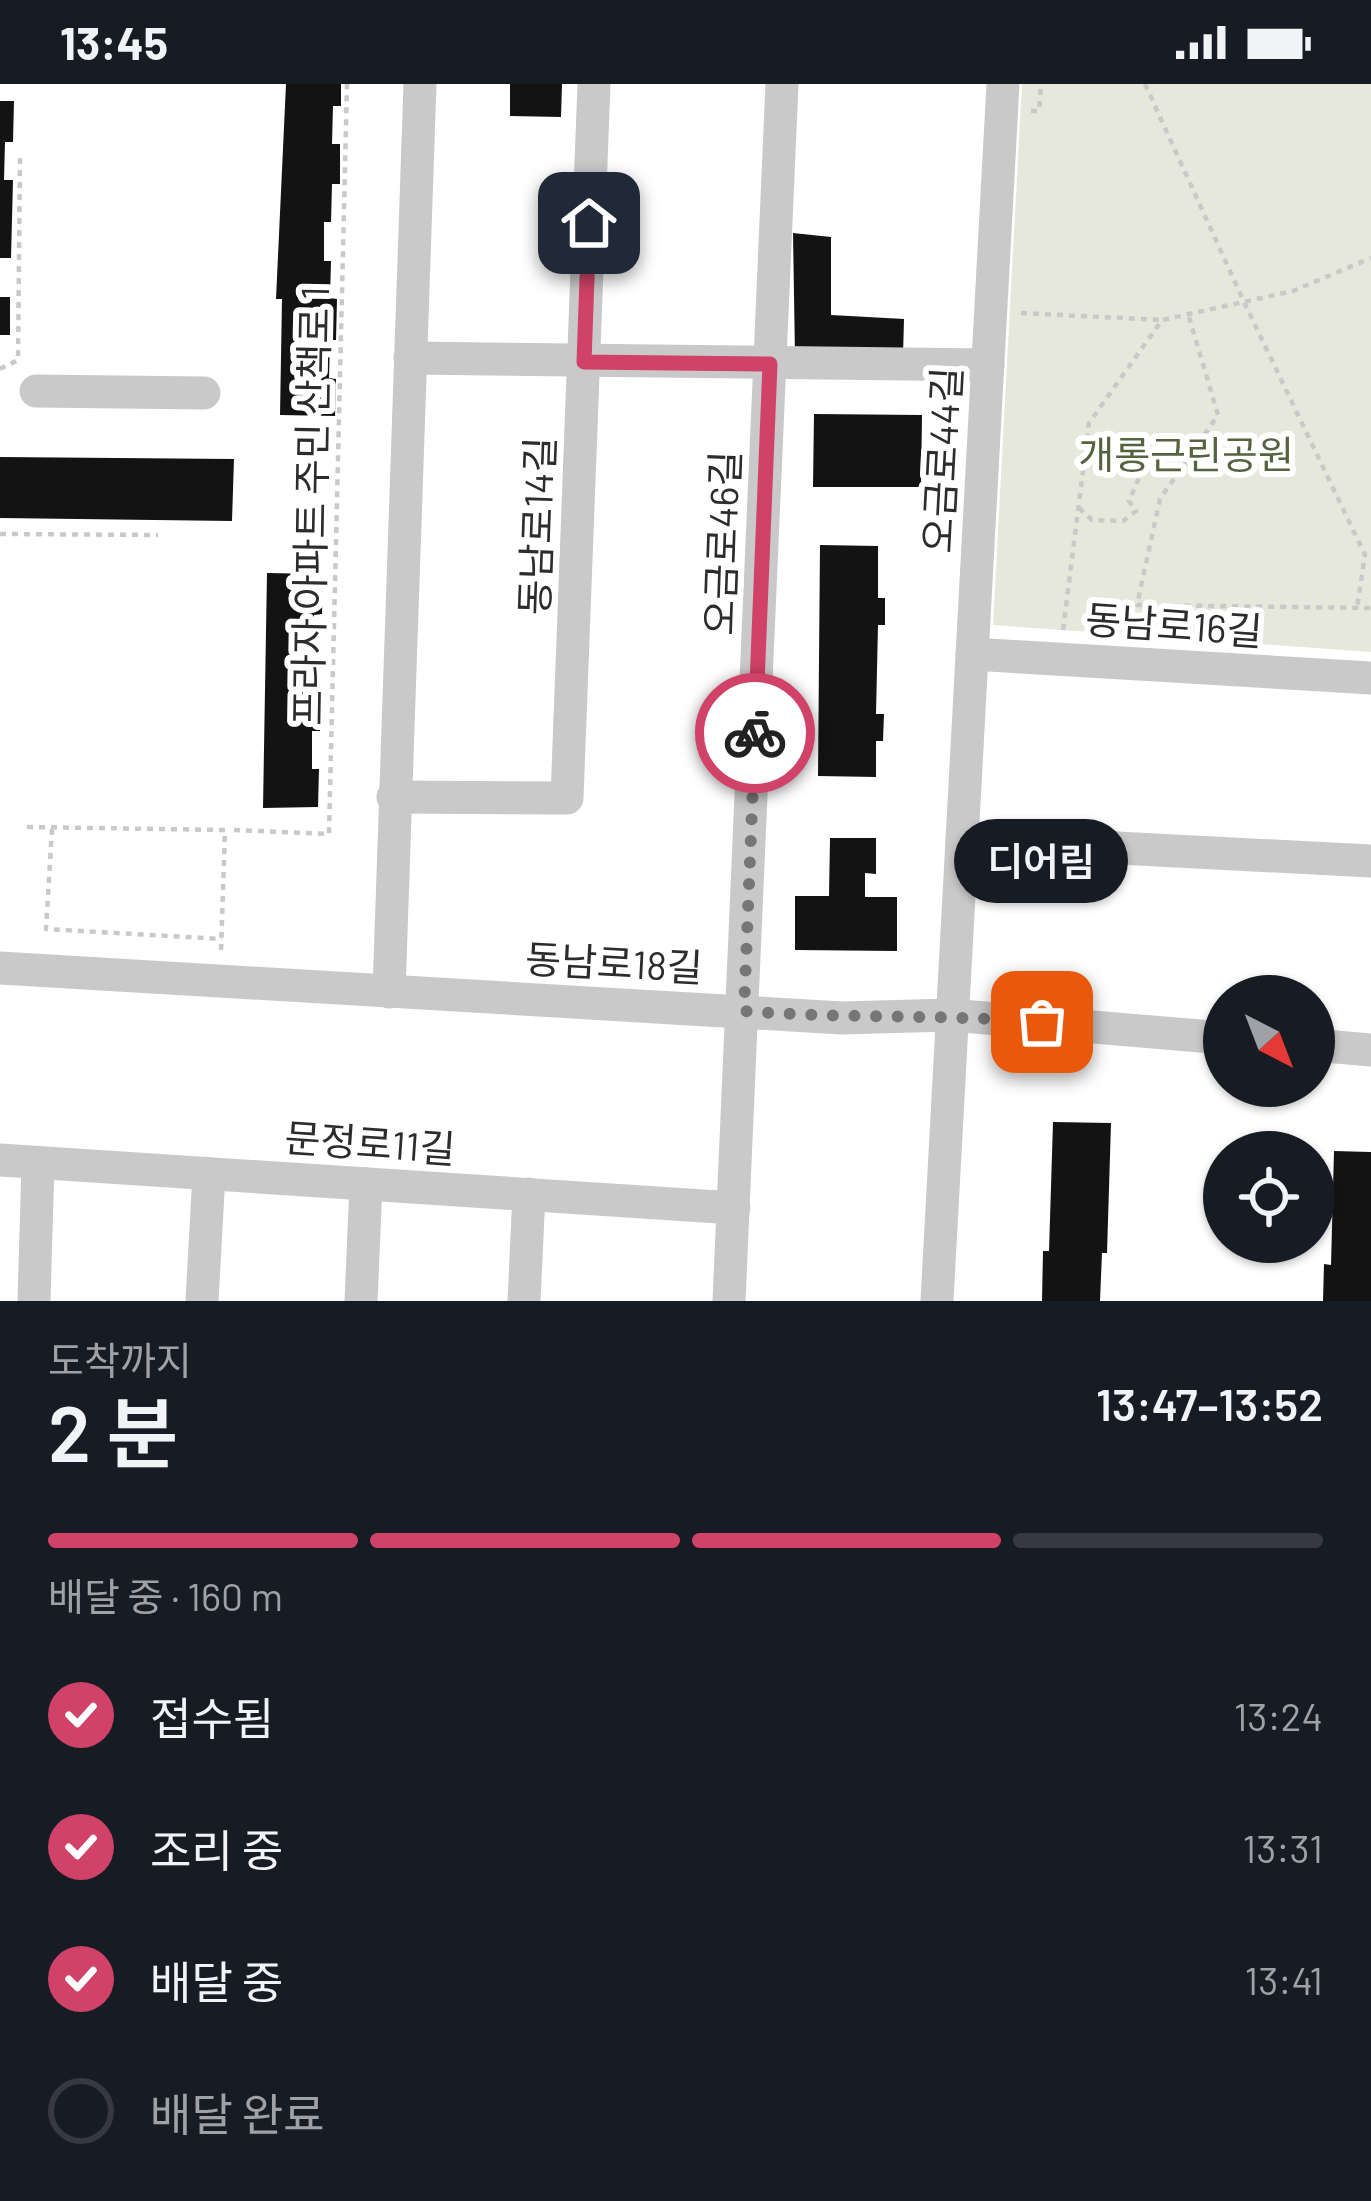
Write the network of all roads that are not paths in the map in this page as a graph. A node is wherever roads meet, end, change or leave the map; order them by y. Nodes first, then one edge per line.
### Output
1 (420, 84) edge
2 (594, 84) edge
3 (782, 84) edge
4 (1003, 84) edge
5 (410, 358) junction
6 (584, 362) junction
7 (770, 364) junction
8 (988, 365) junction
9 (36, 391) dead end
10 (204, 393) dead end
11 (972, 654) junction
12 (1371, 678) edge
13 (393, 797) junction
14 (962, 839) junction
15 (1371, 861) edge
16 (0, 968) edge
17 (389, 992) junction
18 (744, 1011) junction
19 (950, 1015) junction
20 (1203, 1036) edge
21 (1335, 1047) edge
22 (1371, 1050) edge
23 (0, 1160) edge
24 (38, 1163) junction
25 (208, 1174) junction
26 (366, 1184) junction
27 (529, 1194) junction
28 (734, 1208) junction
29 (34, 1301) edge
30 (202, 1301) edge
31 (361, 1301) edge
32 (524, 1301) edge
33 (729, 1301) edge
34 (937, 1301) edge

1 - 5 street
2 - 6 street, 동남로14길
3 - 7 street, 오금로46길
4 - 8 street, 오금로44길
5 - 6 street
5 - 13 street
6 - 7 street
6 - 13 street, 동남로14길
7 - 8 street
7 - 18 street, 오금로46길
8 - 11 street, 오금로44길
9 - 10 street
11 - 12 street, 동남로16길
11 - 14 street, 오금로44길
13 - 17 street
14 - 15 street
14 - 19 street, 오금로44길
16 - 17 street, 동남로18길
17 - 18 street, 동남로18길
18 - 19 street, 동남로18길
18 - 28 street, 오금로46길
19 - 20 street, 동남로18길
19 - 34 street, 오금로44길
21 - 22 street
23 - 24 street, 문정로11길
24 - 25 street, 문정로11길
24 - 29 street
25 - 26 street, 문정로11길
25 - 30 street
26 - 27 street, 문정로11길
26 - 31 street
27 - 28 street, 문정로11길
27 - 32 street
28 - 33 street, 오금로46길

